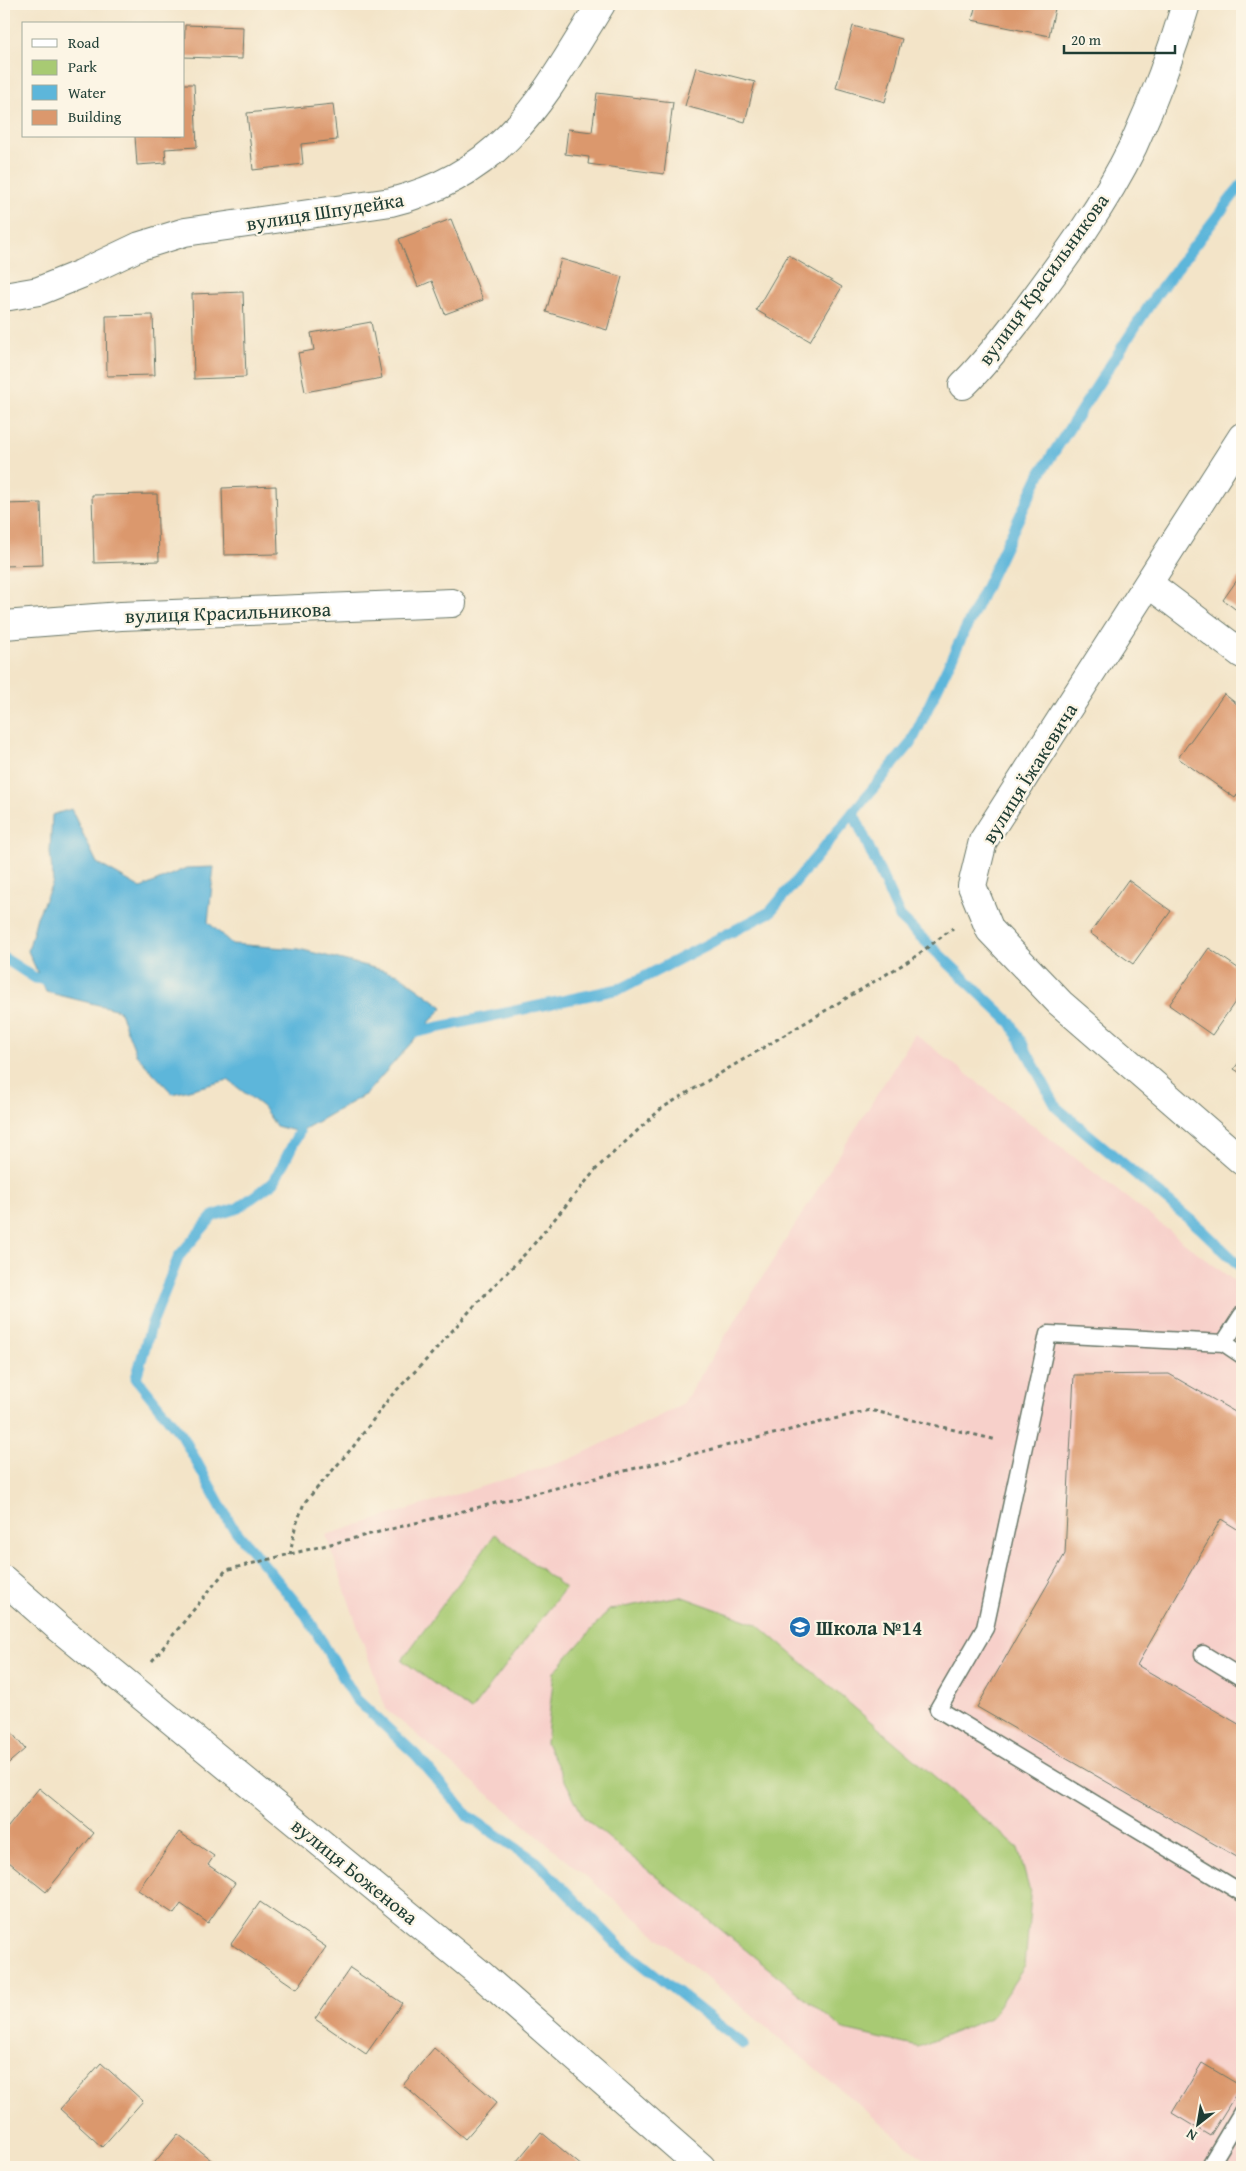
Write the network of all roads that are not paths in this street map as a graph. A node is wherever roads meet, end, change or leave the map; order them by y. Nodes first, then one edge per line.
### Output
1 (601, 4) edge
2 (1186, 4) edge
3 (4, 297) edge
4 (963, 384) dead end
5 (1242, 437) edge
6 (1149, 584) junction
7 (452, 603) dead end
8 (4, 625) edge
9 (1242, 654) edge
10 (1242, 1161) edge
11 (1242, 1315) edge
12 (1224, 1344) junction
13 (1242, 1356) edge
14 (4, 1580) edge
15 (1203, 1654) dead end
16 (1242, 1678) edge
17 (1242, 1893) edge
18 (1242, 2112) edge
19 (701, 2167) edge
20 (1208, 2167) edge

1 - 3 street, вулиця Шпудейка
2 - 4 street, вулиця Красильникова
5 - 6 street, вулиця Їжакевича
6 - 9 street
6 - 10 street, вулиця Їжакевича
7 - 8 street, вулиця Красильникова
11 - 12 lane
12 - 13 lane
12 - 17 lane
14 - 19 street, вулиця Боженова
15 - 16 lane
18 - 20 lane

